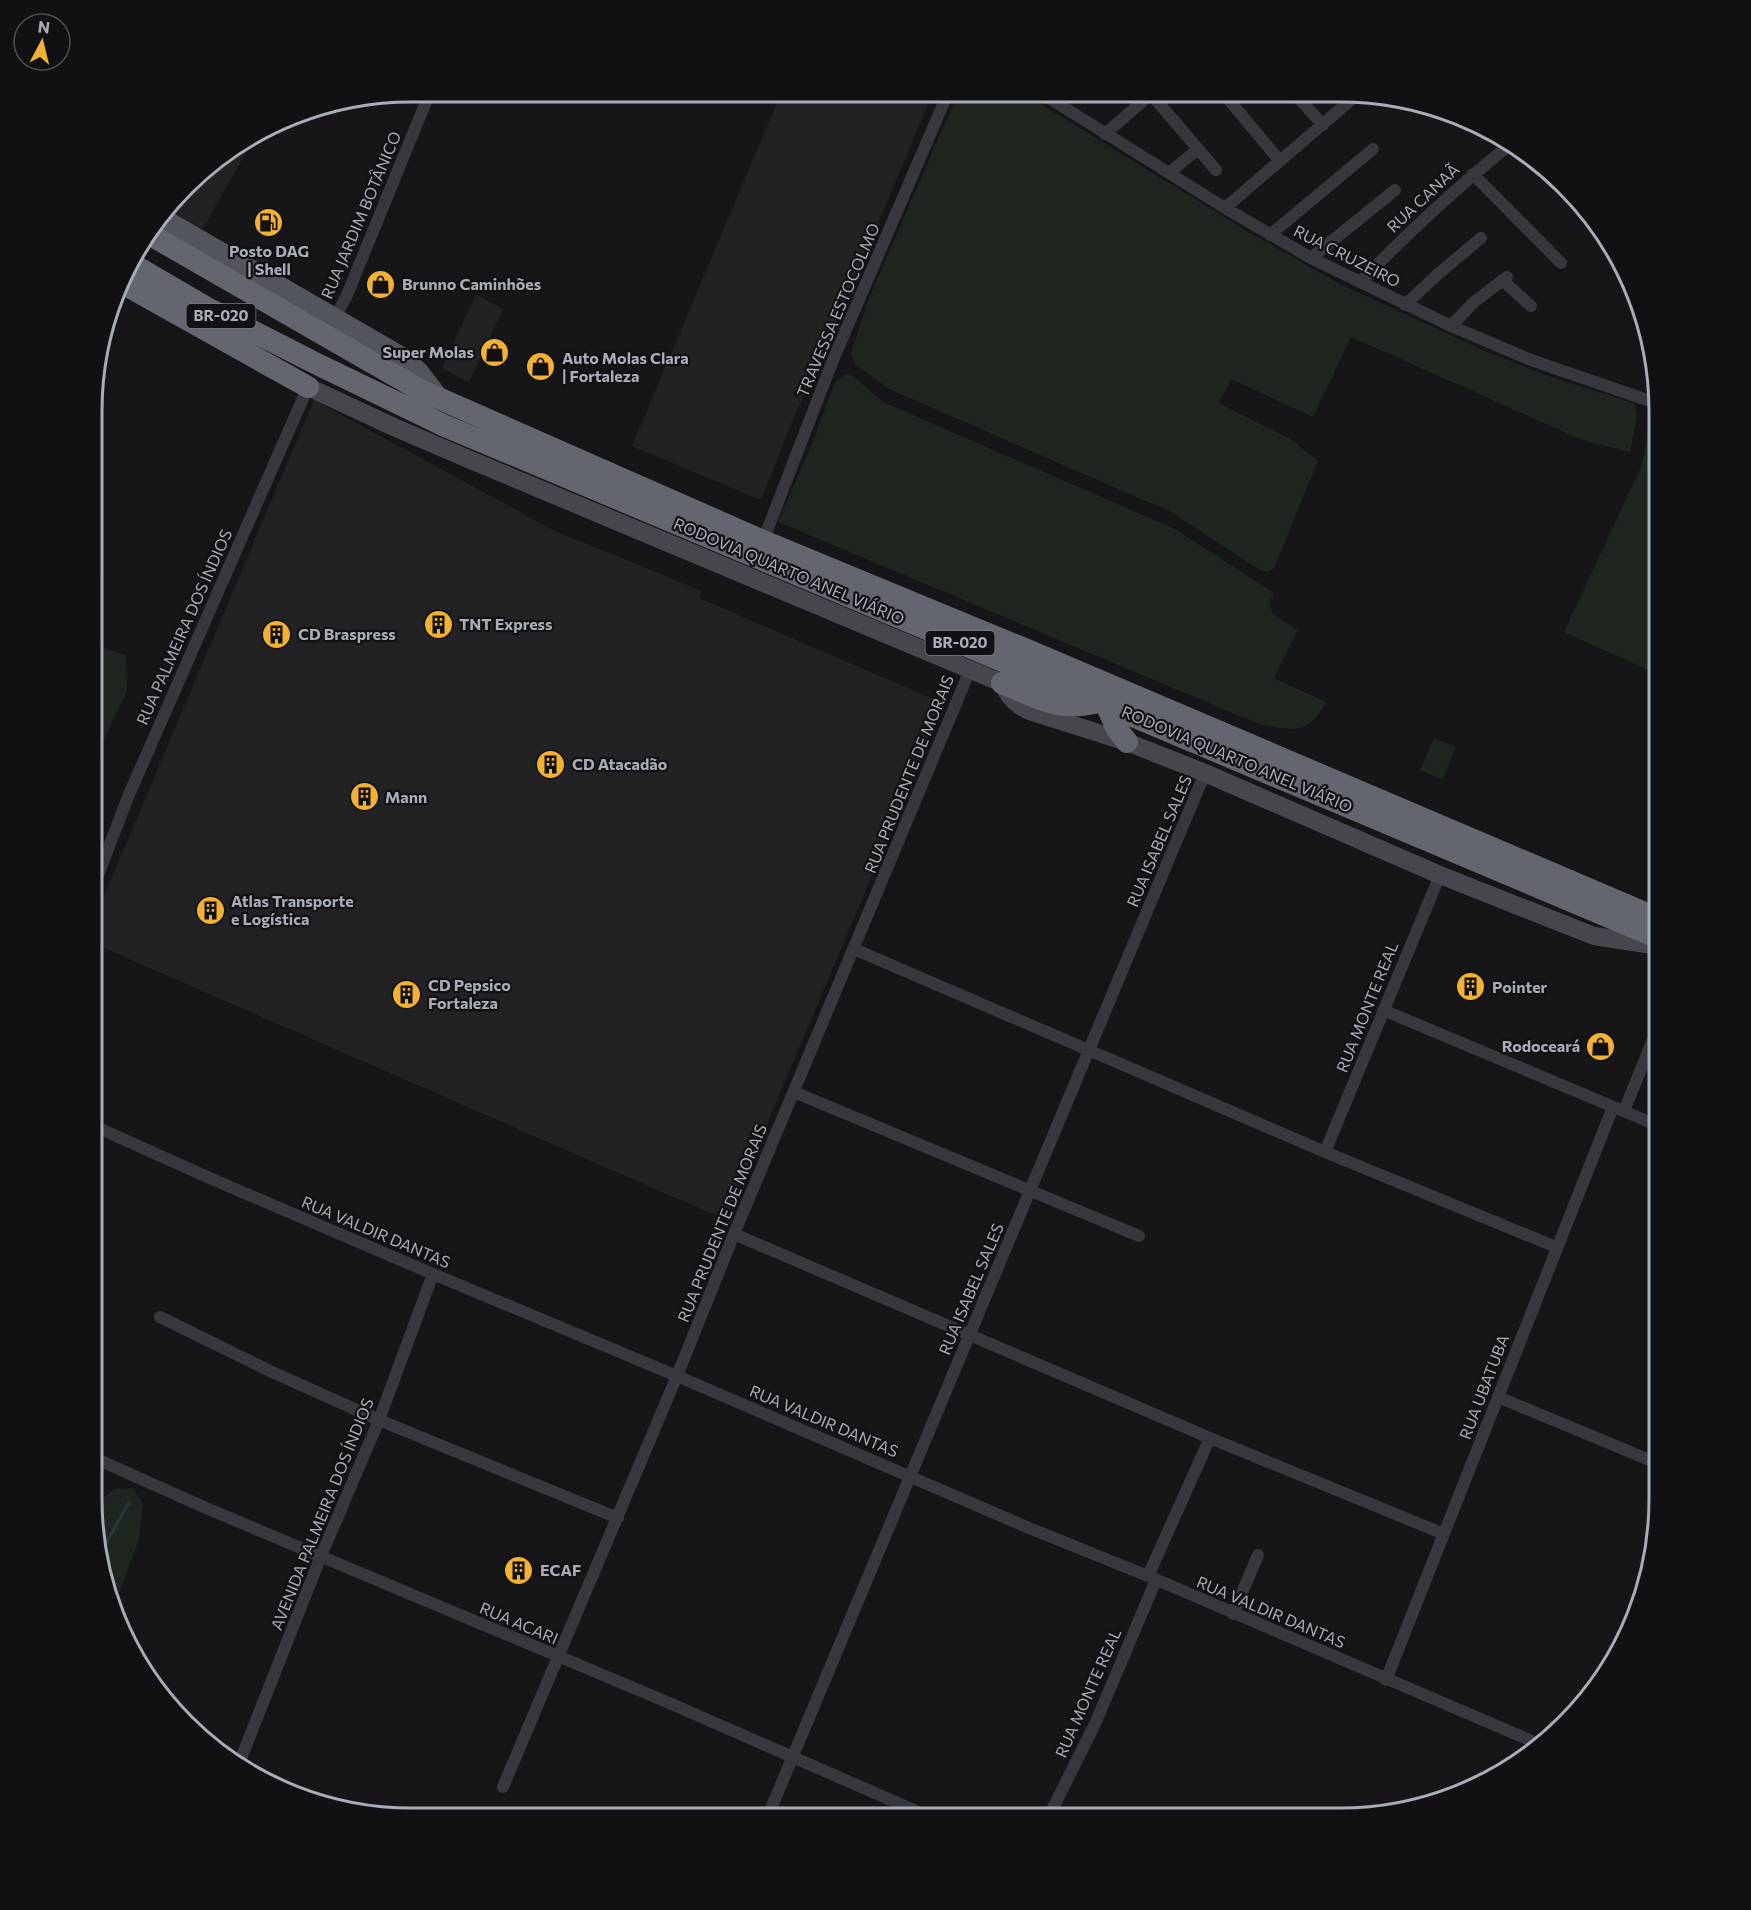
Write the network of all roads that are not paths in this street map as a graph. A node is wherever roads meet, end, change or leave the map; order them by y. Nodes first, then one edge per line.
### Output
1 (426, 102) edge
2 (944, 102) edge
3 (1055, 102) edge
4 (1142, 102) edge
5 (1158, 102) edge
6 (1231, 102) edge
7 (1302, 102) edge
8 (1348, 102) edge
9 (1323, 125) junction
10 (1105, 134) junction
11 (1198, 149) junction
12 (1373, 149) dead end
13 (1504, 149) edge
14 (1280, 161) junction
15 (1216, 170) dead end
16 (1169, 173) junction
17 (1473, 174) junction
18 (1395, 190) dead end
19 (1225, 208) junction
20 (167, 221) edge
21 (1270, 235) junction
22 (156, 237) edge
23 (1481, 238) dead end
24 (1311, 258) junction
25 (1561, 263) dead end
26 (138, 268) edge
27 (1360, 282) junction
28 (129, 287) edge
29 (1405, 305) junction
30 (1531, 306) dead end
31 (1450, 326) junction
32 (331, 328) junction
33 (315, 363) junction
34 (308, 387) junction
35 (1648, 400) edge
36 (763, 541) junction
37 (970, 670) junction
38 (1002, 683) junction
39 (1102, 703) junction
40 (1127, 742) junction
41 (1205, 773) junction
42 (102, 865) edge
43 (1440, 875) junction
44 (1649, 915) edge
45 (1649, 934) edge
46 (1649, 945) edge
47 (854, 950) junction
48 (1383, 1010) junction
49 (1649, 1045) edge
50 (1091, 1050) junction
51 (794, 1092) junction
52 (1618, 1109) junction
53 (1649, 1122) edge
54 (102, 1130) edge
55 (1325, 1152) junction
56 (1030, 1191) junction
57 (734, 1234) junction
58 (1139, 1236) dead end
59 (1556, 1247) junction
60 (433, 1274) junction
61 (160, 1317) dead end
62 (970, 1334) junction
63 (678, 1376) junction
64 (1498, 1397) junction
65 (380, 1420) junction
66 (1210, 1438) junction
67 (1649, 1460) edge
68 (102, 1462) edge
69 (911, 1477) junction
70 (618, 1518) junction
71 (1444, 1534) junction
72 (1258, 1555) dead end
73 (321, 1556) junction
74 (1152, 1578) junction
75 (1233, 1614) junction
76 (559, 1658) junction
77 (1386, 1680) junction
78 (1532, 1741) edge
79 (242, 1757) edge
80 (792, 1758) junction
81 (503, 1788) dead end
82 (771, 1808) edge
83 (909, 1808) edge
84 (1053, 1808) edge

1 - 32 street, RUA JARDIM BOTÂNICO
2 - 36 street, TRAVESSA ESTOCOLMO
3 - 10 street, RUA CRUZEIRO
4 - 10 street
5 - 11 street
6 - 14 street
7 - 9 street
8 - 9 street
9 - 14 street
10 - 16 street, RUA CRUZEIRO
11 - 15 street
11 - 16 street
12 - 21 street
13 - 17 street, RUA CANAÃ
14 - 19 street
16 - 19 street, RUA CRUZEIRO
17 - 25 street
17 - 27 street, RUA CANAÃ
18 - 24 street
19 - 21 street, RUA CRUZEIRO
20 - 32 main road, BR-020
21 - 24 street, RUA CRUZEIRO
22 - 32 highway, RODOVIA QUARTO ANEL VIÁRIO / BR-020
23 - 29 street
24 - 27 street, RUA CRUZEIRO
26 - 33 highway, RODOVIA QUARTO ANEL VIÁRIO / BR-020
27 - 29 street, RUA CRUZEIRO
28 - 34 highway
29 - 31 street, RUA CRUZEIRO
30 - 31 street
31 - 35 street, RUA CRUZEIRO
32 - 33 highway
32 - 36 highway, RODOVIA QUARTO ANEL VIÁRIO / BR-020
33 - 39 highway, RODOVIA QUARTO ANEL VIÁRIO / BR-020
34 - 37 street
34 - 42 street, RUA PALMEIRA DOS ÍNDIOS
36 - 44 highway, RODOVIA QUARTO ANEL VIÁRIO / BR-020
37 - 38 street
37 - 47 street, RUA PRUDENTE DE MORAIS
38 - 39 highway
38 - 40 street
39 - 40 highway
39 - 45 highway, RODOVIA QUARTO ANEL VIÁRIO / BR-020
40 - 41 street
41 - 43 street
41 - 50 street, RUA ISABEL SALES
43 - 46 street
43 - 48 street, RUA MONTE REAL
47 - 50 street
47 - 51 street, RUA PRUDENTE DE MORAIS
48 - 52 street
48 - 55 street, RUA MONTE REAL
49 - 52 street, RUA UBATUBA
50 - 55 street
50 - 56 street, RUA ISABEL SALES
51 - 56 street
51 - 57 street, RUA PRUDENTE DE MORAIS
52 - 53 street
52 - 59 street, RUA UBATUBA
54 - 60 street, RUA VALDIR DANTAS
55 - 59 street
56 - 58 street
56 - 62 street, RUA ISABEL SALES
57 - 62 street
57 - 63 street, RUA PRUDENTE DE MORAIS
59 - 64 street, RUA UBATUBA
60 - 63 street, RUA VALDIR DANTAS
60 - 65 street, AVENIDA PALMEIRA DOS ÍNDIOS
61 - 65 street
62 - 66 street
62 - 69 street, RUA ISABEL SALES
63 - 69 street, RUA VALDIR DANTAS
63 - 70 street, RUA PRUDENTE DE MORAIS
64 - 67 street
64 - 71 street, RUA UBATUBA
65 - 70 street
65 - 73 street, AVENIDA PALMEIRA DOS ÍNDIOS
66 - 71 street
66 - 74 street, RUA MONTE REAL
68 - 73 street, RUA ACARI
69 - 74 street, RUA VALDIR DANTAS
69 - 80 street, RUA ISABEL SALES
70 - 76 street, RUA PRUDENTE DE MORAIS
71 - 77 street, RUA UBATUBA
72 - 75 street
73 - 76 street, RUA ACARI
73 - 79 street, AVENIDA PALMEIRA DOS ÍNDIOS
74 - 75 street, RUA VALDIR DANTAS
74 - 84 street, RUA MONTE REAL
75 - 77 street, RUA VALDIR DANTAS
76 - 80 street, RUA ACARI
76 - 81 street, RUA PRUDENTE DE MORAIS
77 - 78 street, RUA VALDIR DANTAS
80 - 82 street, RUA ISABEL SALES
80 - 83 street, RUA ACARI

